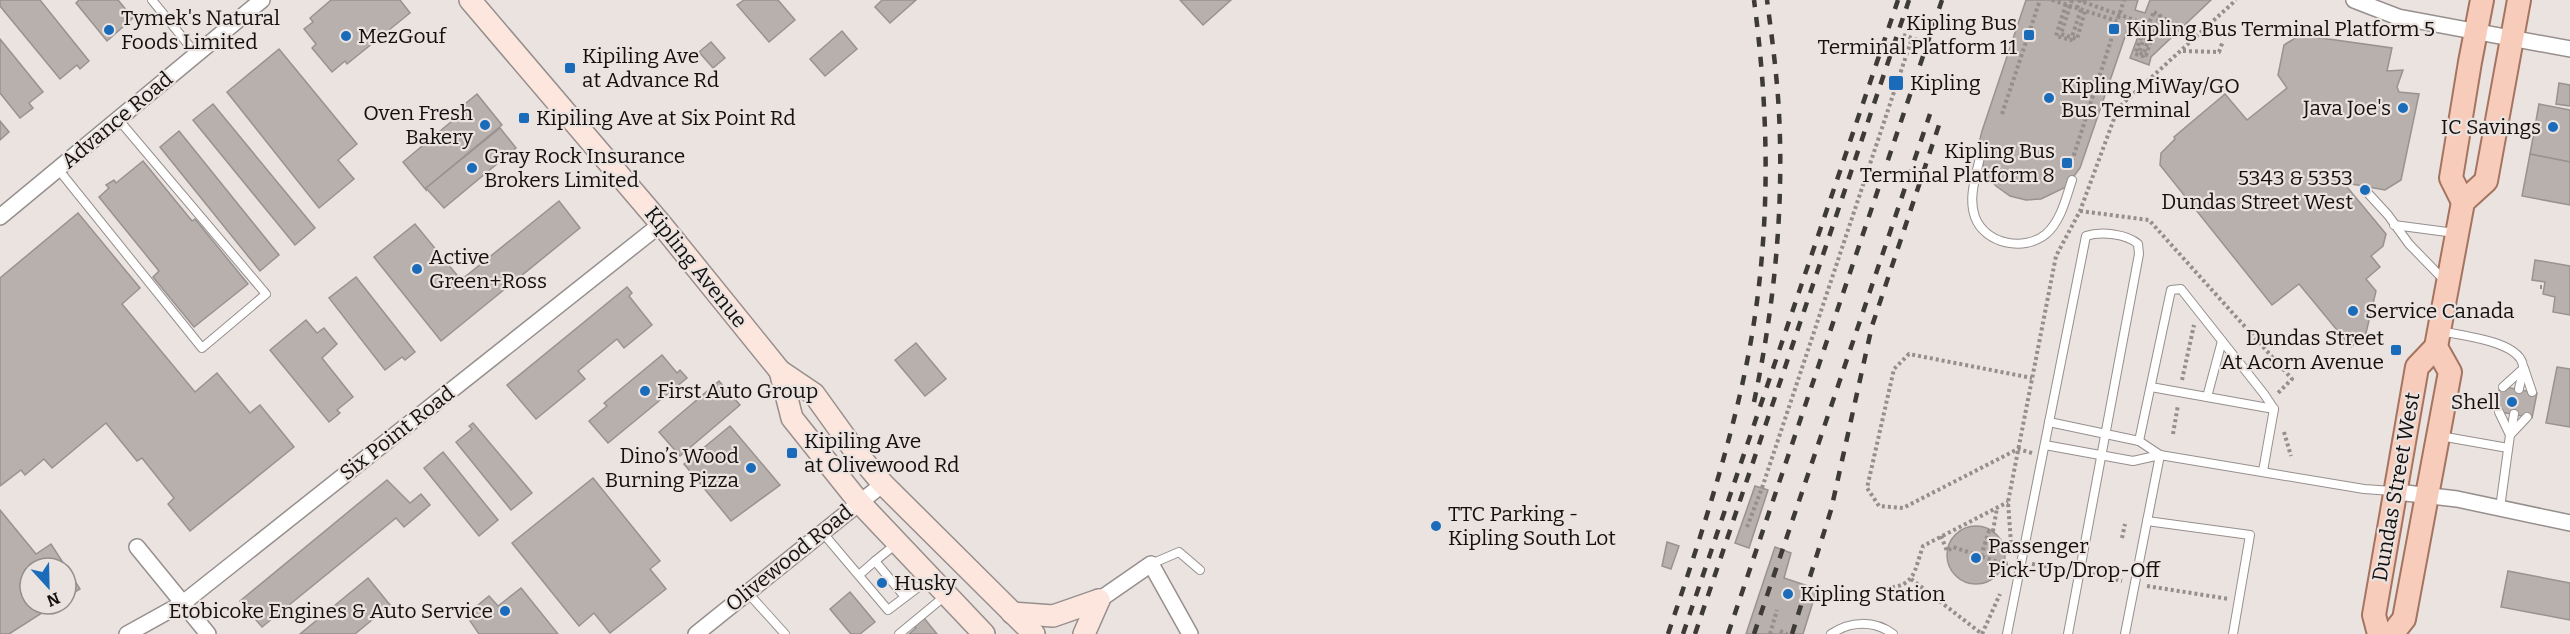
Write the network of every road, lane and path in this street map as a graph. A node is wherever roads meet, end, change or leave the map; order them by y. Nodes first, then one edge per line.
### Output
1 (152, 0) edge
2 (262, 0) edge
3 (470, 0) edge
4 (2040, 0) edge
5 (2052, 0) edge
6 (2072, 0) edge
7 (2081, 0) edge
8 (2124, 0) edge
9 (2354, 0) edge
10 (2482, 0) edge
11 (2519, 0) edge
12 (2066, 4) dead end
13 (2081, 9) junction
14 (2160, 15) junction
15 (2117, 21) junction
16 (2146, 26) junction
17 (2475, 32) junction
18 (1903, 35) dead end
19 (1912, 38) junction
20 (2196, 39) dead end
21 (2511, 39) junction
22 (2223, 41) dead end
23 (1923, 42) dead end
24 (2570, 49) edge
25 (2182, 51) dead end
26 (196, 54) junction
27 (2002, 114) dead end
28 (118, 119) junction
29 (1980, 157) dead end
30 (2070, 167) dead end
31 (58, 169) junction
32 (2072, 180) dead end
33 (2365, 190) dead end
34 (2463, 202) junction
35 (0, 217) edge
36 (661, 224) junction
37 (2394, 225) junction
38 (2456, 233) junction
39 (2447, 283) junction
40 (2196, 312) junction
41 (2438, 339) junction
42 (2222, 341) junction
43 (2524, 368) junction
44 (780, 371) junction
45 (2032, 378) dead end
46 (2151, 387) junction
47 (2503, 387) dead end
48 (2519, 389) dead end
49 (2180, 392) junction
50 (2532, 392) dead end
51 (2207, 397) junction
52 (2274, 409) junction
53 (2499, 412) dead end
54 (2514, 414) dead end
55 (2527, 417) dead end
56 (2049, 422) junction
57 (2105, 433) junction
58 (2173, 434) dead end
59 (2510, 435) junction
60 (2438, 436) junction
61 (2139, 441) junction
62 (2045, 444) junction
63 (2508, 448) junction
64 (2018, 449) dead end
65 (2101, 454) junction
66 (2160, 454) junction
67 (2263, 471) junction
68 (883, 484) junction
69 (2397, 492) junction
70 (2428, 494) junction
71 (859, 502) junction
72 (2008, 502) dead end
73 (1998, 507) junction
74 (2500, 508) junction
75 (2147, 521) junction
76 (2570, 523) edge
77 (2125, 524) dead end
78 (1747, 527) dead end
79 (822, 531) junction
80 (1941, 536) junction
81 (2121, 538) dead end
82 (897, 543) junction
83 (137, 547) dead end
84 (1981, 556) junction
85 (876, 561) junction
86 (1151, 564) junction
87 (2004, 564) dead end
88 (1200, 570) dead end
89 (858, 575) junction
90 (930, 578) junction
91 (1911, 579) junction
92 (1886, 588) dead end
93 (747, 592) junction
94 (946, 595) junction
95 (905, 597) junction
96 (1099, 600) junction
97 (183, 603) junction
98 (1777, 610) dead end
99 (1012, 613) junction
100 (1780, 631) dead end
101 (127, 634) edge
102 (208, 634) edge
103 (696, 634) edge
104 (785, 634) edge
105 (899, 634) edge
106 (984, 634) edge
107 (1034, 634) edge
108 (1084, 634) edge
109 (1190, 634) edge
110 (1770, 634) edge
111 (1787, 634) edge
112 (1831, 634) edge
113 (1893, 634) edge
114 (1982, 634) edge
115 (2007, 634) edge
116 (2068, 634) edge
117 (2125, 634) edge
118 (2233, 634) edge
119 (2379, 634) edge
120 (2392, 634) edge

1 - 26 lane
2 - 26 street, Advance Road
3 - 36 main road, Kipling Avenue
4 - 27 path
5 - 13 path
6 - 13 path
7 - 13 path
7 - 16 path, bridge
8 - 15 path
9 - 17 street
10 - 17 main road
11 - 21 main road
12 - 13 path
13 - 15 path
14 - 16 path, bridge
14 - 16 path
14 - 20 path
15 - 30 path
17 - 21 street
17 - 34 main road
18 - 19 path
19 - 23 path
19 - 78 path
21 - 24 street
21 - 34 main road
22 - 25 path
26 - 28 street, Advance Road
28 - 31 street, Advance Road
28 - 31 lane
29 - 32 lane
31 - 35 street, Advance Road
33 - 37 lane
34 - 38 main road
36 - 44 main road, Kipling Avenue
36 - 97 street, Six Point Road
37 - 38 lane
37 - 39 lane
38 - 39 main road
39 - 41 main road
40 - 42 lane
40 - 46 lane
40 - 49 path
41 - 43 lane
41 - 60 main road, Dundas Street West
41 - 69 main road, Dundas Street West
42 - 51 lane
42 - 52 lane
43 - 47 lane
43 - 48 lane
43 - 50 lane
44 - 68 main road, Kipling Avenue
44 - 71 main road, Kipling Avenue
45 - 64 path
46 - 49 lane
46 - 61 lane
49 - 51 lane
49 - 58 path
51 - 52 lane
52 - 67 lane
53 - 59 lane
54 - 59 lane
55 - 59 lane
56 - 57 lane
56 - 57 lane
56 - 62 lane
57 - 61 lane
57 - 65 lane
59 - 63 lane
60 - 63 lane
60 - 70 main road, Dundas Street West
61 - 66 lane
62 - 65 lane
62 - 115 lane
63 - 74 lane
65 - 66 lane
65 - 116 lane
66 - 67 lane
66 - 75 lane
67 - 69 lane
68 - 71 street, Olivewood Road
68 - 99 main road, Kipling Avenue
69 - 70 street
69 - 119 main road, Dundas Street West
70 - 74 street
70 - 120 main road, Dundas Street West
71 - 79 street, Olivewood Road
71 - 82 main road, Kipling Avenue
72 - 73 path
73 - 80 path
73 - 84 path
74 - 76 street
75 - 117 lane
75 - 118 lane
77 - 81 path
79 - 89 lane
79 - 93 street, Olivewood Road
80 - 84 path
80 - 91 path
82 - 85 lane
82 - 90 main road, Kipling Avenue
83 - 97 street
84 - 87 path
85 - 89 lane
85 - 95 lane
86 - 88 lane
86 - 96 street
86 - 109 street
89 - 95 lane
90 - 94 main road, Kipling Avenue
90 - 95 lane
91 - 92 path
91 - 114 path
93 - 103 street, Olivewood Road
93 - 104 lane
94 - 105 lane
94 - 106 main road, Kipling Avenue
96 - 99 main road
96 - 108 main road
97 - 101 street, Six Point Road
97 - 102 street
98 - 110 path
99 - 107 main road, Kipling Avenue
100 - 111 path
112 - 113 lane

